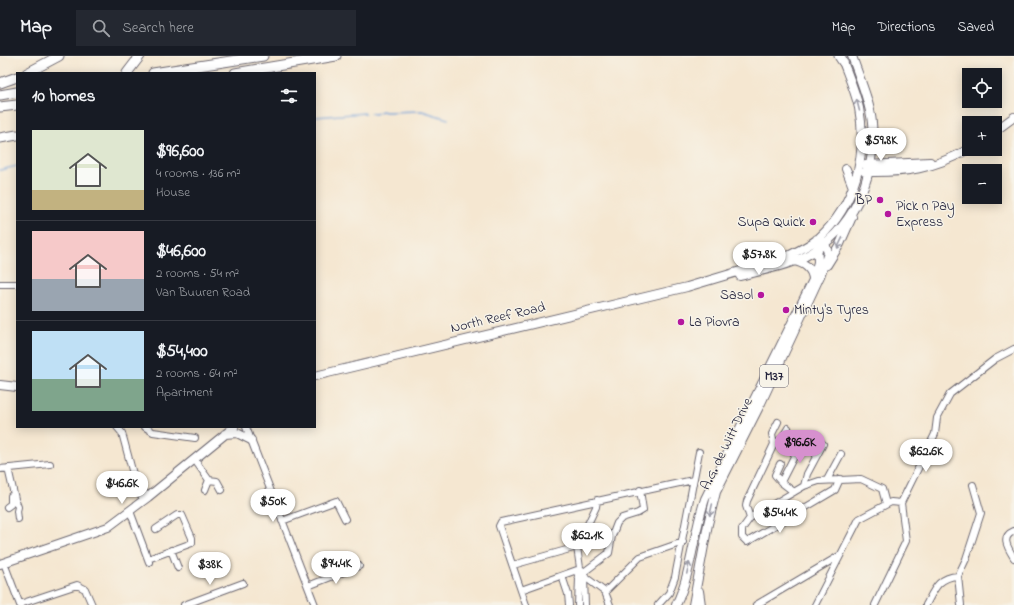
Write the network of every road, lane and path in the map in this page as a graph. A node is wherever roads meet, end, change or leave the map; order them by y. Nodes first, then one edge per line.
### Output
1 (59, 56) edge
2 (263, 56) edge
3 (336, 56) edge
4 (852, 56) edge
5 (140, 57) edge
6 (841, 58) edge
7 (29, 72) edge
8 (128, 72) edge
9 (159, 72) edge
10 (241, 72) edge
11 (16, 77) edge
12 (0, 83) edge
13 (16, 92) edge
14 (0, 95) edge
15 (16, 105) edge
16 (0, 107) edge
17 (1014, 117) edge
18 (1002, 126) edge
19 (16, 135) edge
20 (0, 138) edge
21 (962, 152) edge
22 (859, 168) junction
23 (870, 168) junction
24 (846, 169) dead end
25 (854, 188) junction
26 (862, 194) junction
27 (820, 242) junction
28 (794, 261) junction
29 (816, 278) junction
30 (0, 284) edge
31 (16, 284) edge
32 (688, 286) junction
33 (1014, 349) edge
34 (316, 376) edge
35 (0, 385) edge
36 (16, 387) edge
37 (778, 422) dead end
38 (118, 428) edge
39 (147, 428) edge
40 (233, 428) edge
41 (243, 428) edge
42 (246, 428) edge
43 (788, 428) dead end
44 (225, 434) junction
45 (249, 437) junction
46 (804, 437) dead end
47 (196, 438) dead end
48 (774, 444) junction
49 (823, 444) dead end
50 (699, 452) dead end
51 (841, 454) dead end
52 (194, 460) junction
53 (50, 464) dead end
54 (780, 464) dead end
55 (724, 467) junction
56 (5, 469) edge
57 (840, 479) junction
58 (209, 480) junction
59 (693, 480) junction
60 (827, 480) junction
61 (781, 482) junction
62 (973, 485) dead end
63 (804, 486) junction
64 (205, 490) dead end
65 (222, 490) dead end
66 (640, 490) junction
67 (794, 492) junction
68 (146, 499) junction
69 (597, 500) junction
70 (901, 503) junction
71 (886, 504) junction
72 (7, 507) dead end
73 (130, 511) junction
74 (750, 518) junction
75 (18, 519) dead end
76 (344, 519) dead end
77 (282, 521) junction
78 (156, 529) dead end
79 (1014, 531) edge
80 (683, 542) junction
81 (577, 547) junction
82 (171, 550) junction
83 (839, 556) junction
84 (1014, 558) edge
85 (2, 563) edge
86 (512, 565) junction
87 (359, 566) dead end
88 (823, 566) junction
89 (178, 568) dead end
90 (581, 574) junction
91 (830, 575) junction
92 (562, 576) junction
93 (958, 576) junction
94 (699, 580) junction
95 (242, 583) dead end
96 (308, 586) junction
97 (521, 590) junction
98 (605, 592) junction
99 (578, 602) edge
100 (585, 603) edge
101 (20, 605) edge
102 (92, 605) edge
103 (184, 605) edge
104 (315, 605) edge
105 (526, 605) edge
106 (569, 605) edge
107 (610, 605) edge
108 (658, 605) edge
109 (676, 605) edge
110 (693, 605) edge
111 (701, 605) edge
112 (756, 605) edge
113 (815, 605) edge
114 (875, 605) edge
115 (926, 605) edge
116 (961, 605) edge

1 - 7 highway
2 - 9 highway
3 - 10 highway
4 - 23 main road
5 - 8 highway
22 -> 6 main road
11 - 12 highway
13 - 14 highway
15 - 16 highway
17 - 18 main road
19 - 20 highway
21 - 23 main road
22 - 23 main road
22 - 25 main road
23 - 26 main road
24 - 25 main road
25 - 27 main road
26 - 27 main road
26 -> 29 main road
27 - 28 main road, North Reef Road
27 - 29 main road, A.G. de Witt Drive / M37
27 - 32 main road, North Reef Road
28 - 29 main road
28 - 32 main road, North Reef Road
29 - 55 main road, A.G. de Witt Drive / M37
30 - 31 street
32 - 34 main road, North Reef Road
33 - 70 street
35 - 36 main road
37 - 48 street
38 - 68 street
39 - 47 street
40 - 44 main road
41 - 45 street
42 - 45 street
43 - 48 street
44 - 45 main road
44 - 52 main road
45 - 77 street
46 - 61 street
48 - 74 street
49 - 63 street
50 - 59 street
51 - 60 street
52 - 58 street
52 - 68 main road
53 - 56 street
54 - 61 street
55 -> 94 main road, A.G. de Witt Drive / M37
109 -> 55 main road, A.G. de Witt Drive / M37
56 - 72 street
56 - 75 street
57 - 60 street
57 - 71 street
57 - 74 street
58 - 64 street
58 - 65 street
59 - 66 street
59 - 80 street
60 - 63 street
61 - 67 street
62 - 93 street
63 - 67 street
66 - 69 street
66 - 90 street
67 - 74 street
68 - 73 main road
69 - 81 street
69 - 86 street
70 - 71 street
70 - 114 street
71 - 83 street
73 - 82 street
73 - 85 main road
76 - 77 street
77 - 96 street
78 - 82 street
79 - 84 street
80 - 98 street
80 - 108 street
81 - 86 street
81 - 90 street
82 - 89 street
83 - 88 street
83 - 91 street
85 - 101 street
86 - 97 street
87 - 96 street
88 - 91 street
88 - 112 street
90 - 92 street
90 - 98 street
90 - 99 street
90 - 100 street
91 - 113 street
92 - 97 street
92 - 106 street
93 - 115 street
93 - 116 street
94 - 110 main road, A.G. de Witt Drive / M37
94 - 111 main road
95 - 103 street
96 - 104 street
97 - 105 street
98 - 107 street
99 - 100 street
101 - 102 street

